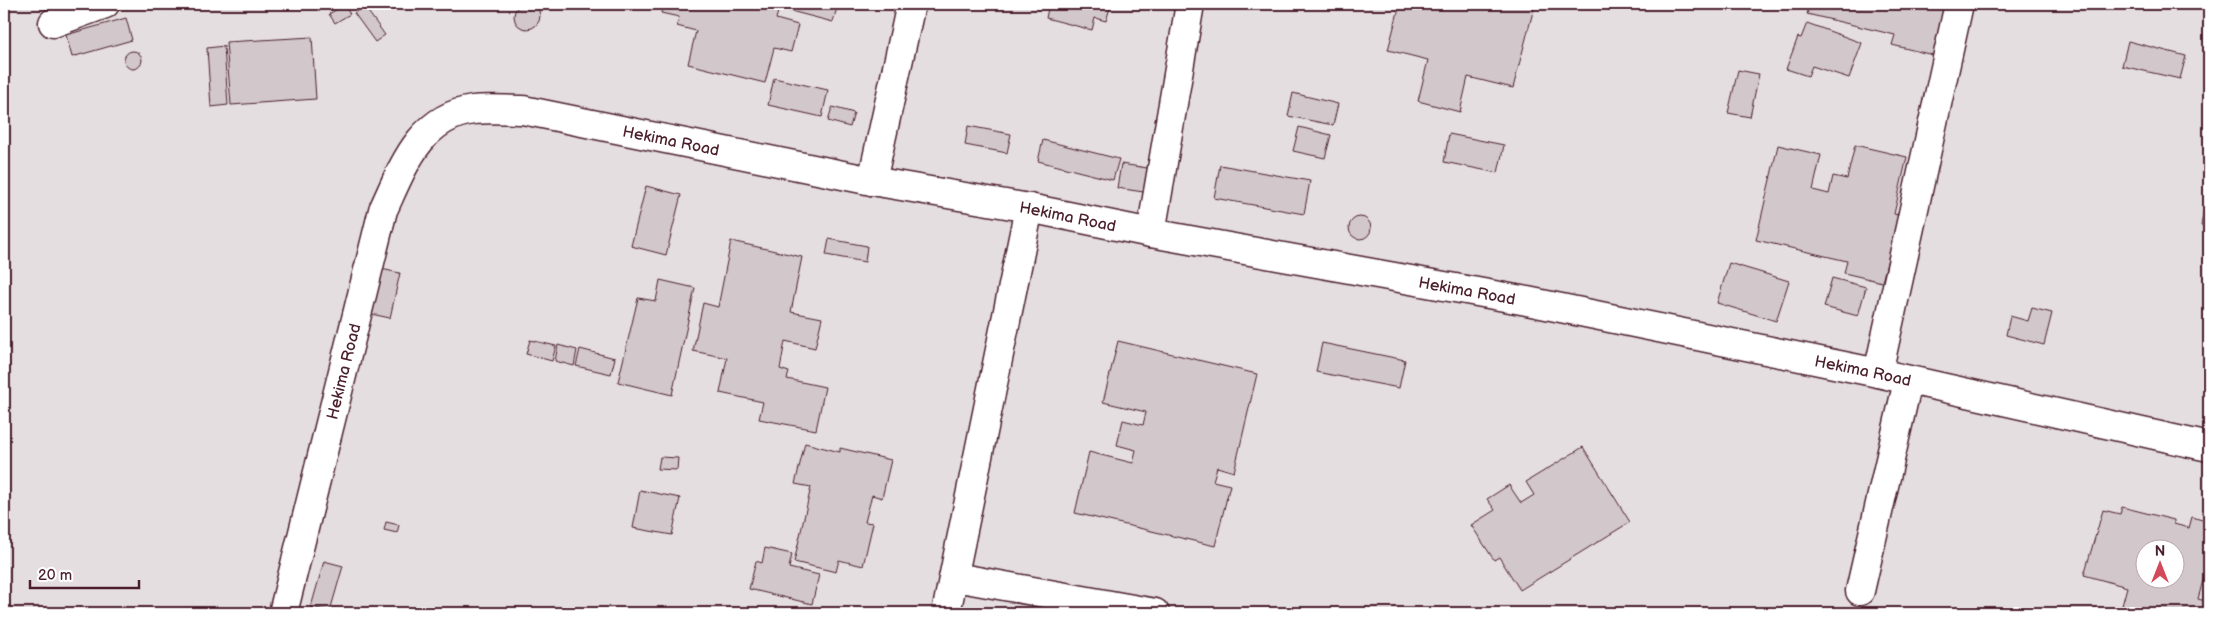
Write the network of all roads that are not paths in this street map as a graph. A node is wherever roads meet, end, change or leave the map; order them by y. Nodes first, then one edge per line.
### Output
1 (105, 4) edge
2 (911, 4) edge
3 (1190, 4) edge
4 (1959, 4) edge
5 (53, 23) dead end
6 (872, 181) junction
7 (1030, 208) junction
8 (1151, 233) junction
9 (1878, 373) junction
10 (1908, 381) junction
11 (2209, 447) edge
12 (955, 577) junction
13 (1860, 592) dead end
14 (283, 613) edge
15 (946, 613) edge
16 (1154, 613) edge

1 - 5 street
2 - 6 street
3 - 8 street
4 - 9 street
6 - 7 street, Hekima Road
6 - 14 street, Hekima Road
7 - 8 street, Hekima Road
7 - 12 street
8 - 9 street, Hekima Road
9 - 10 street, Hekima Road
10 - 11 street, Hekima Road
10 - 13 street
12 - 15 street
12 - 16 street

